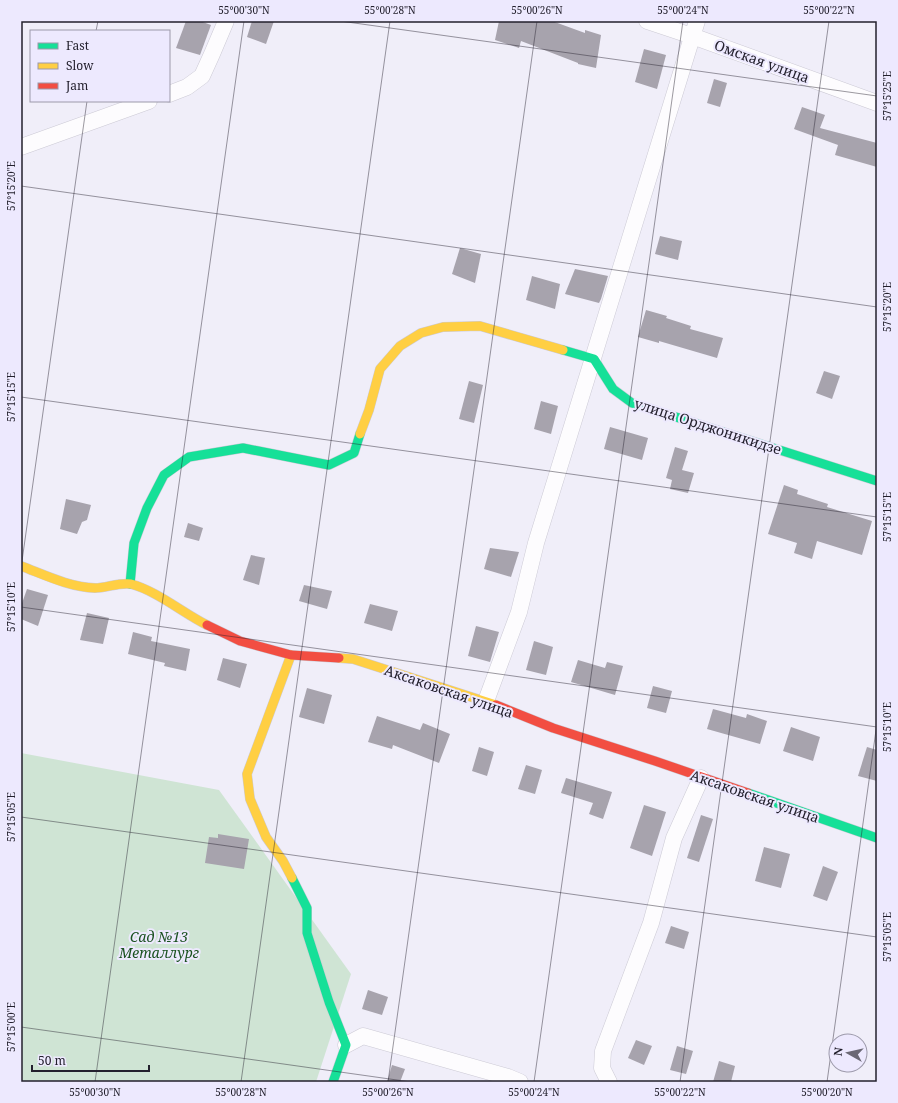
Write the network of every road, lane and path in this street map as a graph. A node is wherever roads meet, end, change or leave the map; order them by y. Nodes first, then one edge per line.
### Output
1 (226, 21) edge
2 (647, 21) edge
3 (694, 28) edge
4 (170, 94) edge
5 (147, 102) edge
6 (877, 103) edge
7 (21, 148) edge
8 (594, 359) junction
9 (877, 481) edge
10 (21, 566) edge
11 (130, 584) junction
12 (291, 655) junction
13 (486, 701) junction
14 (701, 778) junction
15 (877, 838) edge
16 (346, 1045) junction
17 (333, 1082) edge
18 (520, 1082) edge
19 (609, 1082) edge

1 - 4 street
2 - 3 street, Омская улица
3 - 6 street, Омская улица
3 - 8 street
5 - 7 street
8 - 9 street, улица Орджоникидзе
8 - 11 street
8 - 13 street
10 - 11 street, Аксаковская улица
11 - 12 street, Аксаковская улица
12 - 13 street, Аксаковская улица
12 - 16 street
13 - 14 street, Аксаковская улица
14 - 15 street, Аксаковская улица
14 - 19 street
16 - 17 street
16 - 18 street

